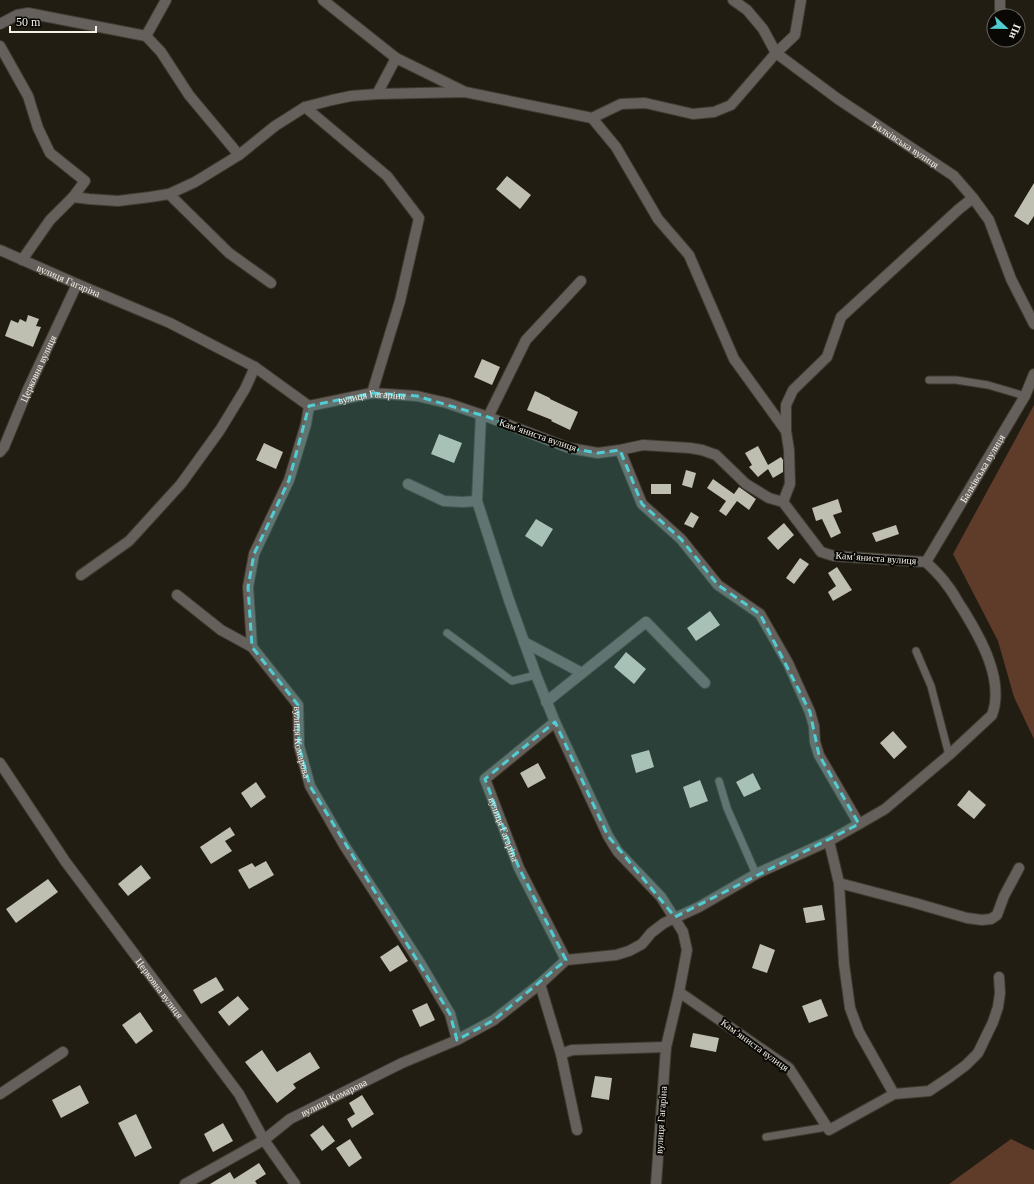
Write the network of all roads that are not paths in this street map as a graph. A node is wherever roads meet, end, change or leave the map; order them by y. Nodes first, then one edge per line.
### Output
1 (166, 0) edge
2 (322, 0) edge
3 (334, 0) edge
4 (733, 0) edge
5 (801, 0) edge
6 (339, 12) junction
7 (0, 24) edge
8 (146, 36) junction
9 (0, 46) edge
10 (776, 53) junction
11 (396, 58) junction
12 (464, 92) junction
13 (377, 94) junction
14 (306, 108) junction
15 (592, 118) junction
16 (239, 155) junction
17 (170, 194) junction
18 (73, 197) junction
19 (973, 198) junction
20 (0, 250) edge
21 (22, 260) junction
22 (581, 281) dead end
23 (272, 283) dead end
24 (77, 284) junction
25 (1034, 324) edge
26 (255, 367) junction
27 (1034, 374) edge
28 (929, 380) dead end
29 (372, 393) junction
30 (1025, 396) junction
31 (309, 406) junction
32 (484, 416) junction
33 (786, 431) junction
34 (620, 450) junction
35 (0, 452) edge
36 (408, 484) dead end
37 (477, 501) junction
38 (783, 502) junction
39 (926, 562) junction
40 (81, 574) dead end
41 (177, 595) dead end
42 (447, 633) dead end
43 (524, 642) junction
44 (252, 646) junction
45 (916, 651) dead end
46 (582, 673) junction
47 (536, 675) junction
48 (705, 683) dead end
49 (546, 702) junction
50 (555, 722) junction
51 (949, 755) junction
52 (0, 763) edge
53 (719, 781) dead end
54 (859, 824) junction
55 (829, 841) junction
56 (1019, 868) dead end
57 (756, 874) junction
58 (839, 883) junction
59 (675, 917) junction
60 (566, 960) junction
61 (999, 977) dead end
62 (540, 984) junction
63 (679, 992) junction
64 (457, 1040) junction
65 (666, 1047) junction
66 (63, 1052) dead end
67 (561, 1054) junction
68 (0, 1094) edge
69 (894, 1094) junction
70 (827, 1127) junction
71 (577, 1130) dead end
72 (766, 1137) dead end
73 (264, 1140) junction
74 (185, 1184) edge
75 (295, 1184) edge
76 (656, 1184) edge

1 - 8 street
2 - 6 street
3 - 6 street
4 - 10 street, Балківська вулиця
5 - 10 street
6 - 11 street
7 - 8 street
8 - 16 street
9 - 18 street
10 - 15 street
10 - 19 street, Балківська вулиця
11 - 12 street
11 - 13 street
12 - 13 street
12 - 15 street
13 - 14 street
14 - 16 street
14 - 29 street
15 - 33 street
16 - 17 street
17 - 18 street
17 - 23 street
18 - 21 street
19 - 25 street, Балківська вулиця
19 - 33 street
20 - 21 street, вулиця Гагаріна
21 - 24 street, вулиця Гагаріна
22 - 32 street
24 - 26 street, вулиця Гагаріна
24 - 35 street, Церковна вулиця
26 - 31 street, вулиця Гагаріна
26 - 40 street
27 - 30 street, Балківська вулиця
28 - 30 lane
29 - 31 street, вулиця Гагаріна
29 - 32 street, вулиця Гагаріна
30 - 39 street, Балківська вулиця
31 - 44 street
32 - 34 street, Камʼяниста вулиця
32 - 37 street, вулиця Гагаріна
33 - 38 street
34 - 38 street, Камʼяниста вулиця
34 - 54 street
36 - 37 street
37 - 43 street, вулиця Гагаріна
38 - 39 street, Камʼяниста вулиця
39 - 51 street, Камʼяниста вулиця
41 - 44 street
42 - 47 lane
43 - 46 street
43 - 47 street, вулиця Гагаріна
44 - 64 street, вулиця Комарова
45 - 51 lane
46 - 48 street
46 - 49 street
47 - 49 street, вулиця Гагаріна
49 - 50 street, вулиця Гагаріна
50 - 59 street, вулиця Гагаріна
50 - 60 street, вулиця Гагаріна
51 - 54 street, Камʼяниста вулиця
52 - 73 street, Церковна вулиця
53 - 57 lane
54 - 55 street, Камʼяниста вулиця
55 - 57 street, Камʼяниста вулиця
55 - 58 street
56 - 58 street
57 - 59 street
58 - 69 street
59 - 60 street
59 - 63 street, вулиця Гагаріна
60 - 62 street
61 - 69 street
62 - 64 street, вулиця Комарова
62 - 67 street
63 - 65 street, вулиця Гагаріна
63 - 70 street, Камʼяниста вулиця
64 - 73 street, вулиця Комарова
65 - 67 street
65 - 76 street, вулиця Гагаріна
66 - 68 street
67 - 71 street
69 - 70 street
70 - 72 lane
73 - 74 street
73 - 75 street

